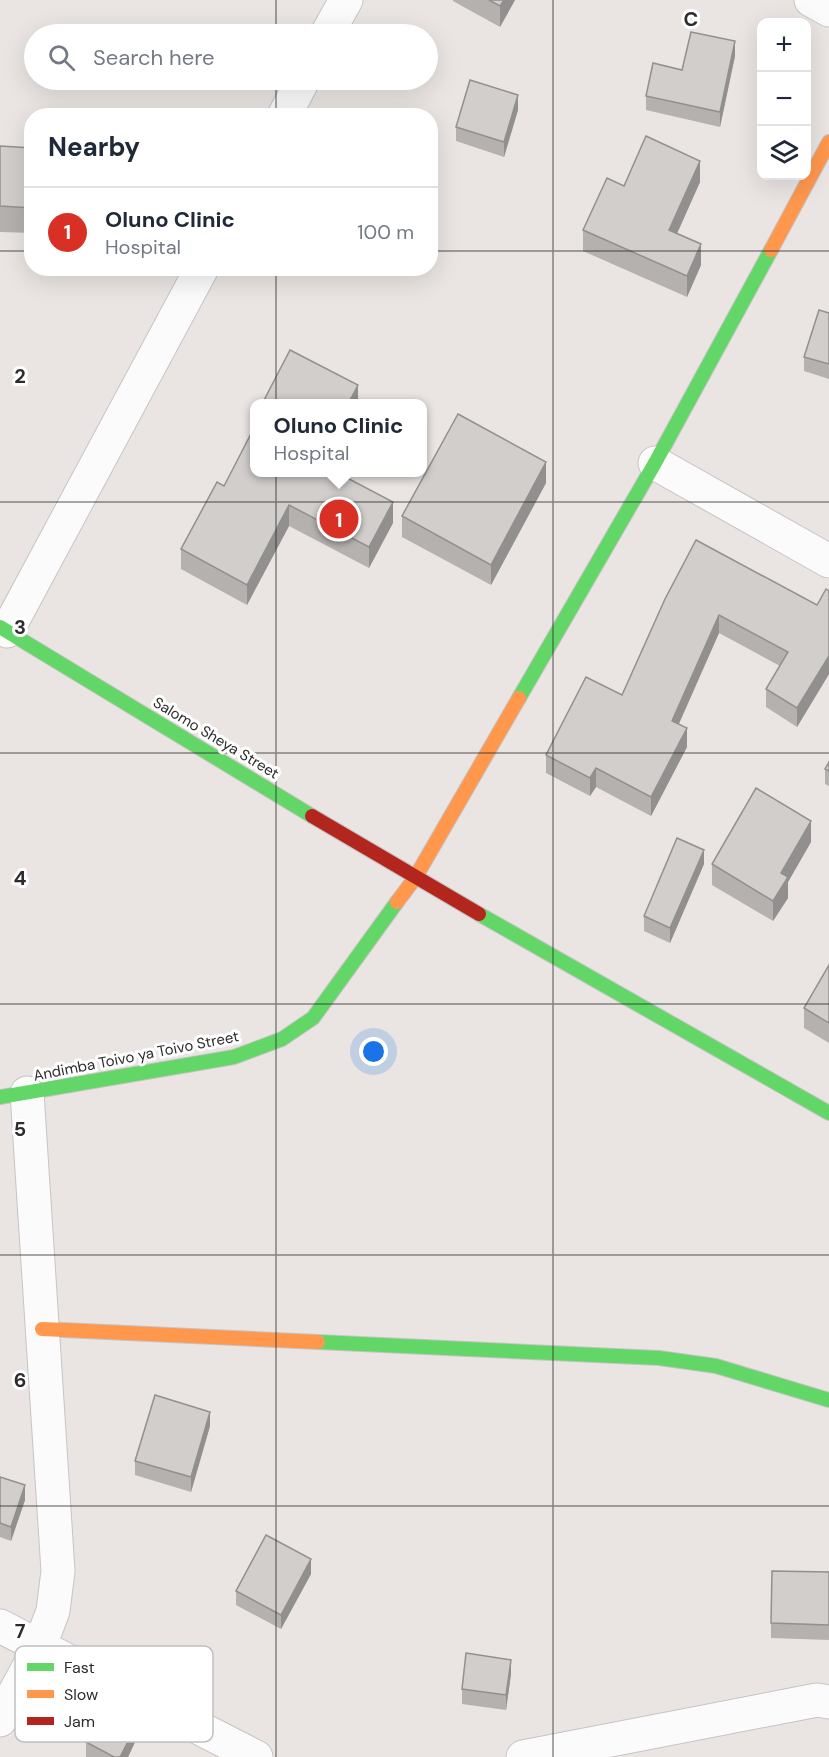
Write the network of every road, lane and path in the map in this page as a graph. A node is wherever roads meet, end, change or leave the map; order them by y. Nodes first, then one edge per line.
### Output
1 (346, 0) edge
2 (811, 0) edge
3 (829, 10) edge
4 (333, 24) edge
5 (298, 90) edge
6 (288, 108) edge
7 (829, 142) edge
8 (198, 276) edge
9 (655, 463) junction
10 (829, 561) edge
11 (4, 629) edge
12 (416, 878) junction
13 (13, 1095) edge
14 (829, 1113) edge
15 (42, 1329) junction
16 (829, 1400) edge
17 (0, 1626) edge
18 (35, 1646) edge
19 (40, 1646) edge
20 (15, 1692) edge
21 (829, 1702) edge
22 (0, 1720) edge
23 (213, 1735) edge
24 (256, 1757) edge
25 (523, 1757) edge

1 - 4 street
2 - 3 street
5 - 6 street
7 - 9 street, Andimba Toivo ya Toivo Street
8 - 11 street
9 - 10 street
9 - 12 street, Andimba Toivo ya Toivo Street
11 - 12 street, Salomo Sheya Street
12 - 13 street, Andimba Toivo ya Toivo Street
12 - 14 street, Salomo Sheya Street
13 - 15 street
15 - 16 street
15 - 19 street
17 - 18 street
20 - 22 street
21 - 25 street
23 - 24 street

